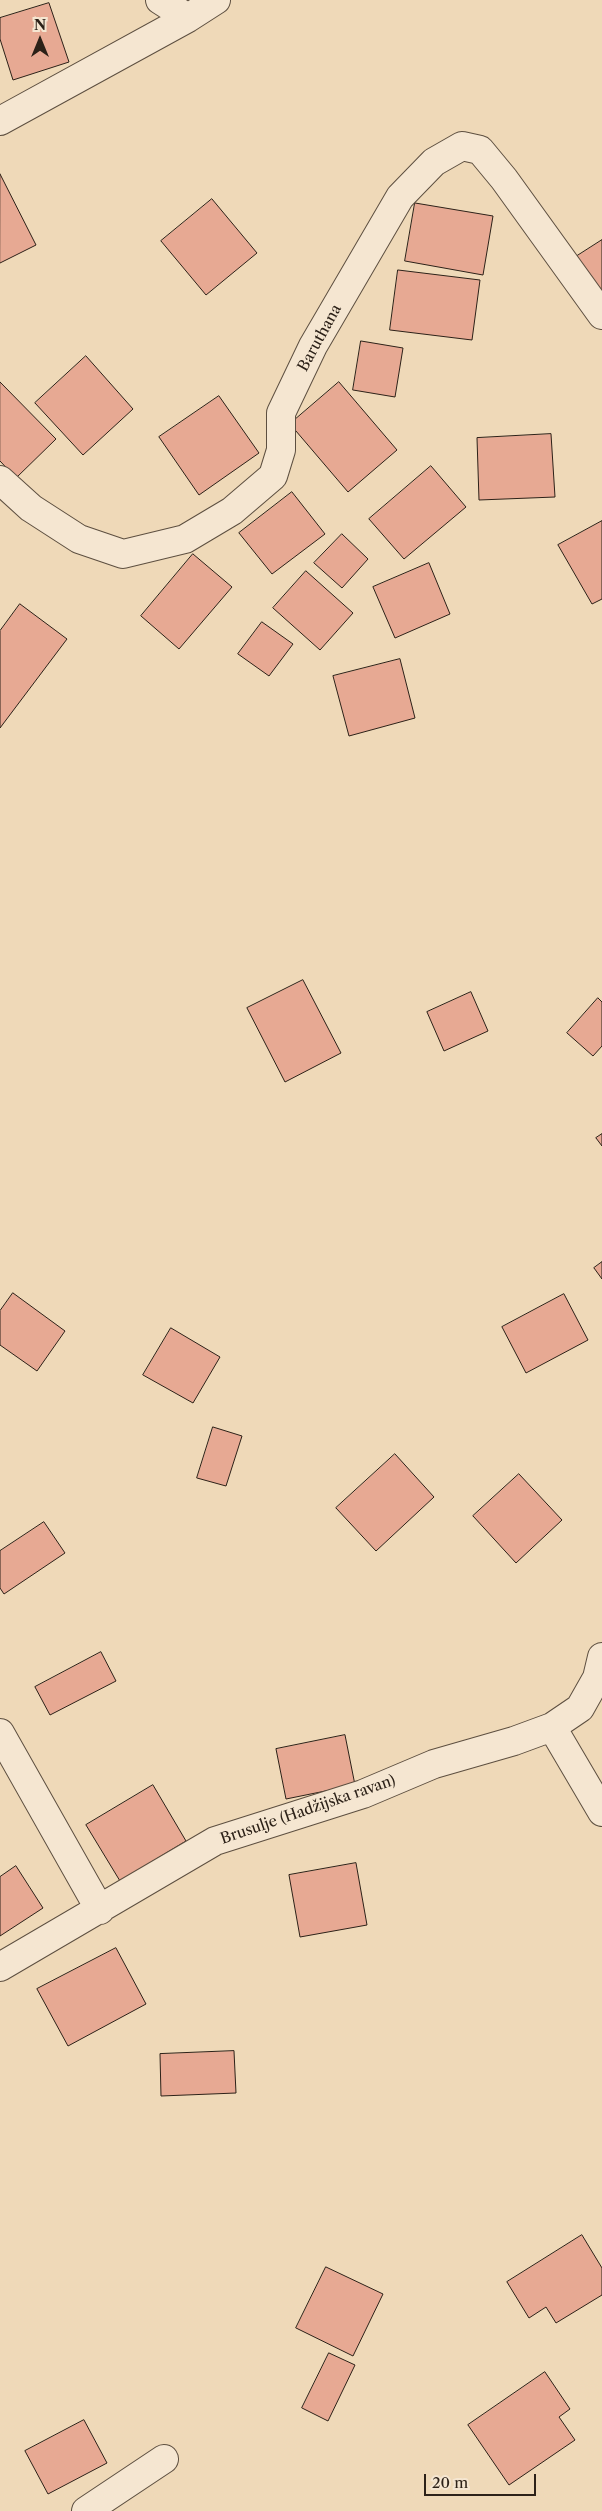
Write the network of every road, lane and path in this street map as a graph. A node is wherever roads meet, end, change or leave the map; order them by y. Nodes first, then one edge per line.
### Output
1 (160, 0) edge
2 (216, 0) edge
3 (188, 18) junction
4 (0, 121) edge
5 (602, 315) edge
6 (0, 480) edge
7 (602, 1657) edge
8 (552, 1727) junction
9 (0, 1733) edge
10 (602, 1812) edge
11 (100, 1910) junction
12 (0, 1967) edge
13 (164, 2459) dead end
14 (86, 2511) edge

1 - 3 street
2 - 3 street
3 - 4 street
5 - 6 street, Baruthana
7 - 8 street, Brusulje (Hadžijska ravan)
8 - 10 street
8 - 11 street, Brusulje (Hadžijska ravan)
9 - 11 street
11 - 12 street, Brusulje (Hadžijska ravan)
13 - 14 street

